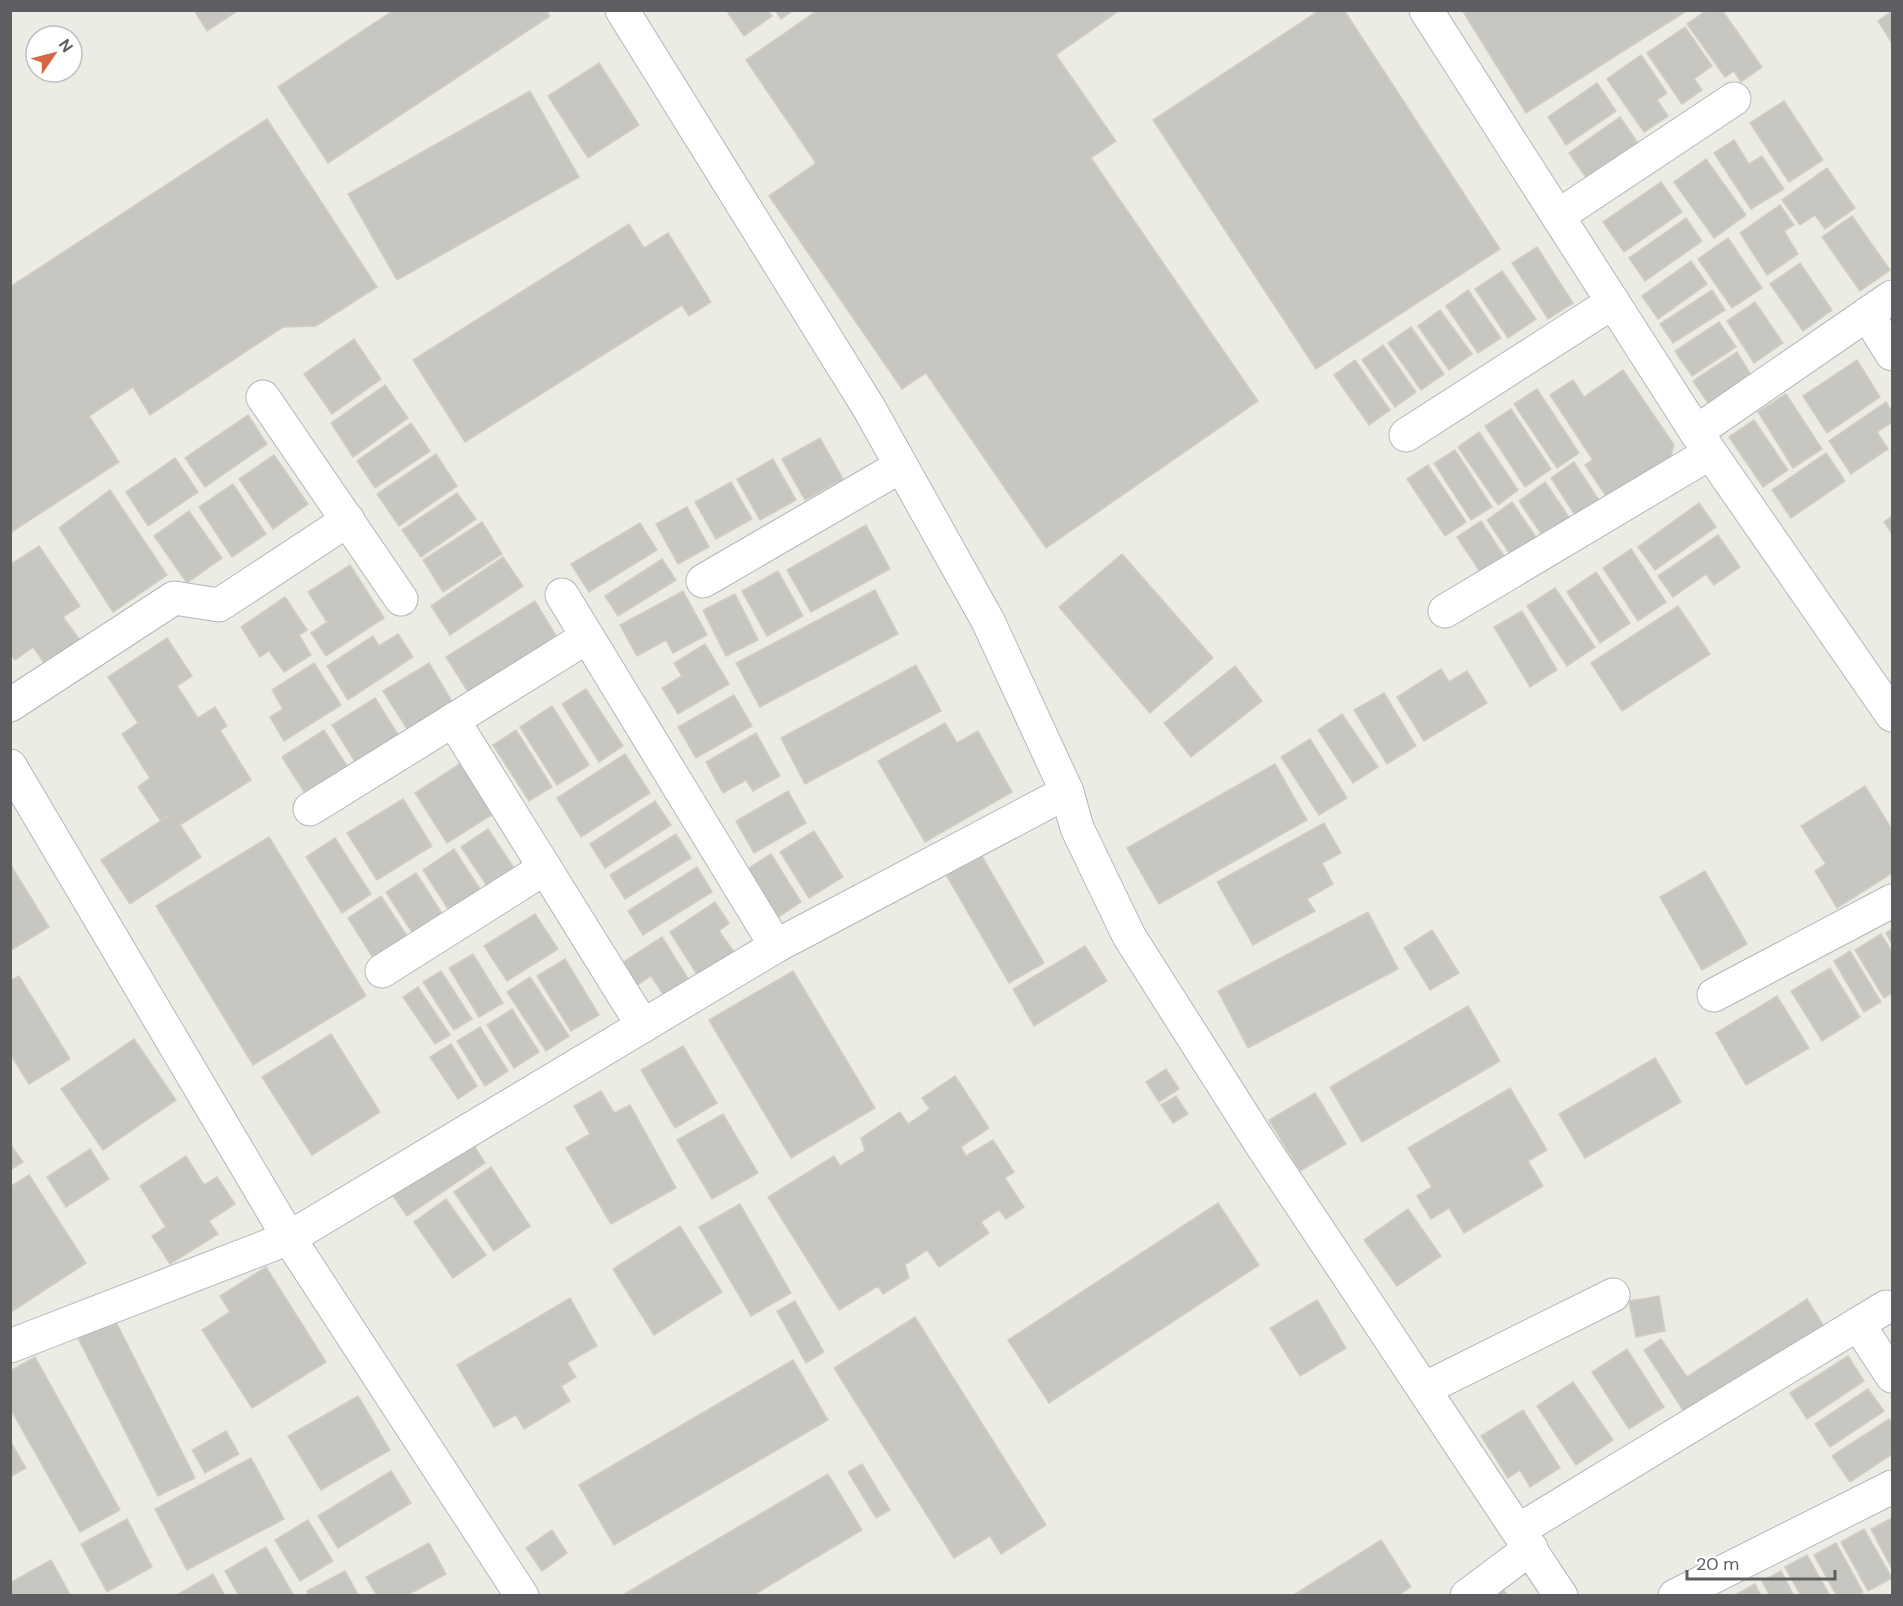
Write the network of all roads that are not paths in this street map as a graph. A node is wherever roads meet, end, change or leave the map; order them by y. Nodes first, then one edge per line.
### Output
1 (622, 10) edge
2 (1426, 10) edge
3 (1734, 99) dead end
4 (1558, 216) junction
5 (1613, 302) junction
6 (1880, 305) edge
7 (1893, 354) edge
8 (263, 397) dead end
9 (1406, 435) dead end
10 (1703, 442) junction
11 (901, 466) junction
12 (348, 520) junction
13 (703, 581) dead end
14 (562, 595) dead end
15 (401, 599) dead end
16 (1445, 611) dead end
17 (587, 637) junction
18 (10, 705) edge
19 (1893, 715) edge
20 (453, 720) junction
21 (10, 766) edge
22 (1067, 792) junction
23 (310, 809) dead end
24 (545, 868) junction
25 (1893, 901) edge
26 (776, 946) junction
27 (382, 970) dead end
28 (1714, 995) dead end
29 (643, 1026) junction
30 (289, 1238) junction
31 (1613, 1295) dead end
32 (1886, 1307) dead end
33 (1858, 1324) junction
34 (10, 1346) edge
35 (1893, 1376) edge
36 (1425, 1389) junction
37 (1893, 1487) edge
38 (1525, 1539) junction
39 (522, 1596) edge
40 (1467, 1596) edge
41 (1561, 1596) edge
42 (1675, 1596) edge

1 - 11 street
2 - 4 street
3 - 4 street
4 - 5 street
5 - 9 street
5 - 10 street
6 - 7 street
6 - 10 street
8 - 12 street
10 - 16 street
10 - 19 street
11 - 13 street
11 - 22 street
12 - 15 street
12 - 18 street
14 - 17 street
17 - 20 street
17 - 26 street
20 - 23 street
20 - 24 street
21 - 30 street
22 - 26 street
22 - 36 street
24 - 27 street
24 - 29 street
25 - 28 street
26 - 29 street
29 - 30 street
30 - 34 street
30 - 39 street
31 - 36 street
32 - 33 street
33 - 35 street
33 - 38 street
36 - 38 street
37 - 42 street
38 - 40 street
38 - 41 street

